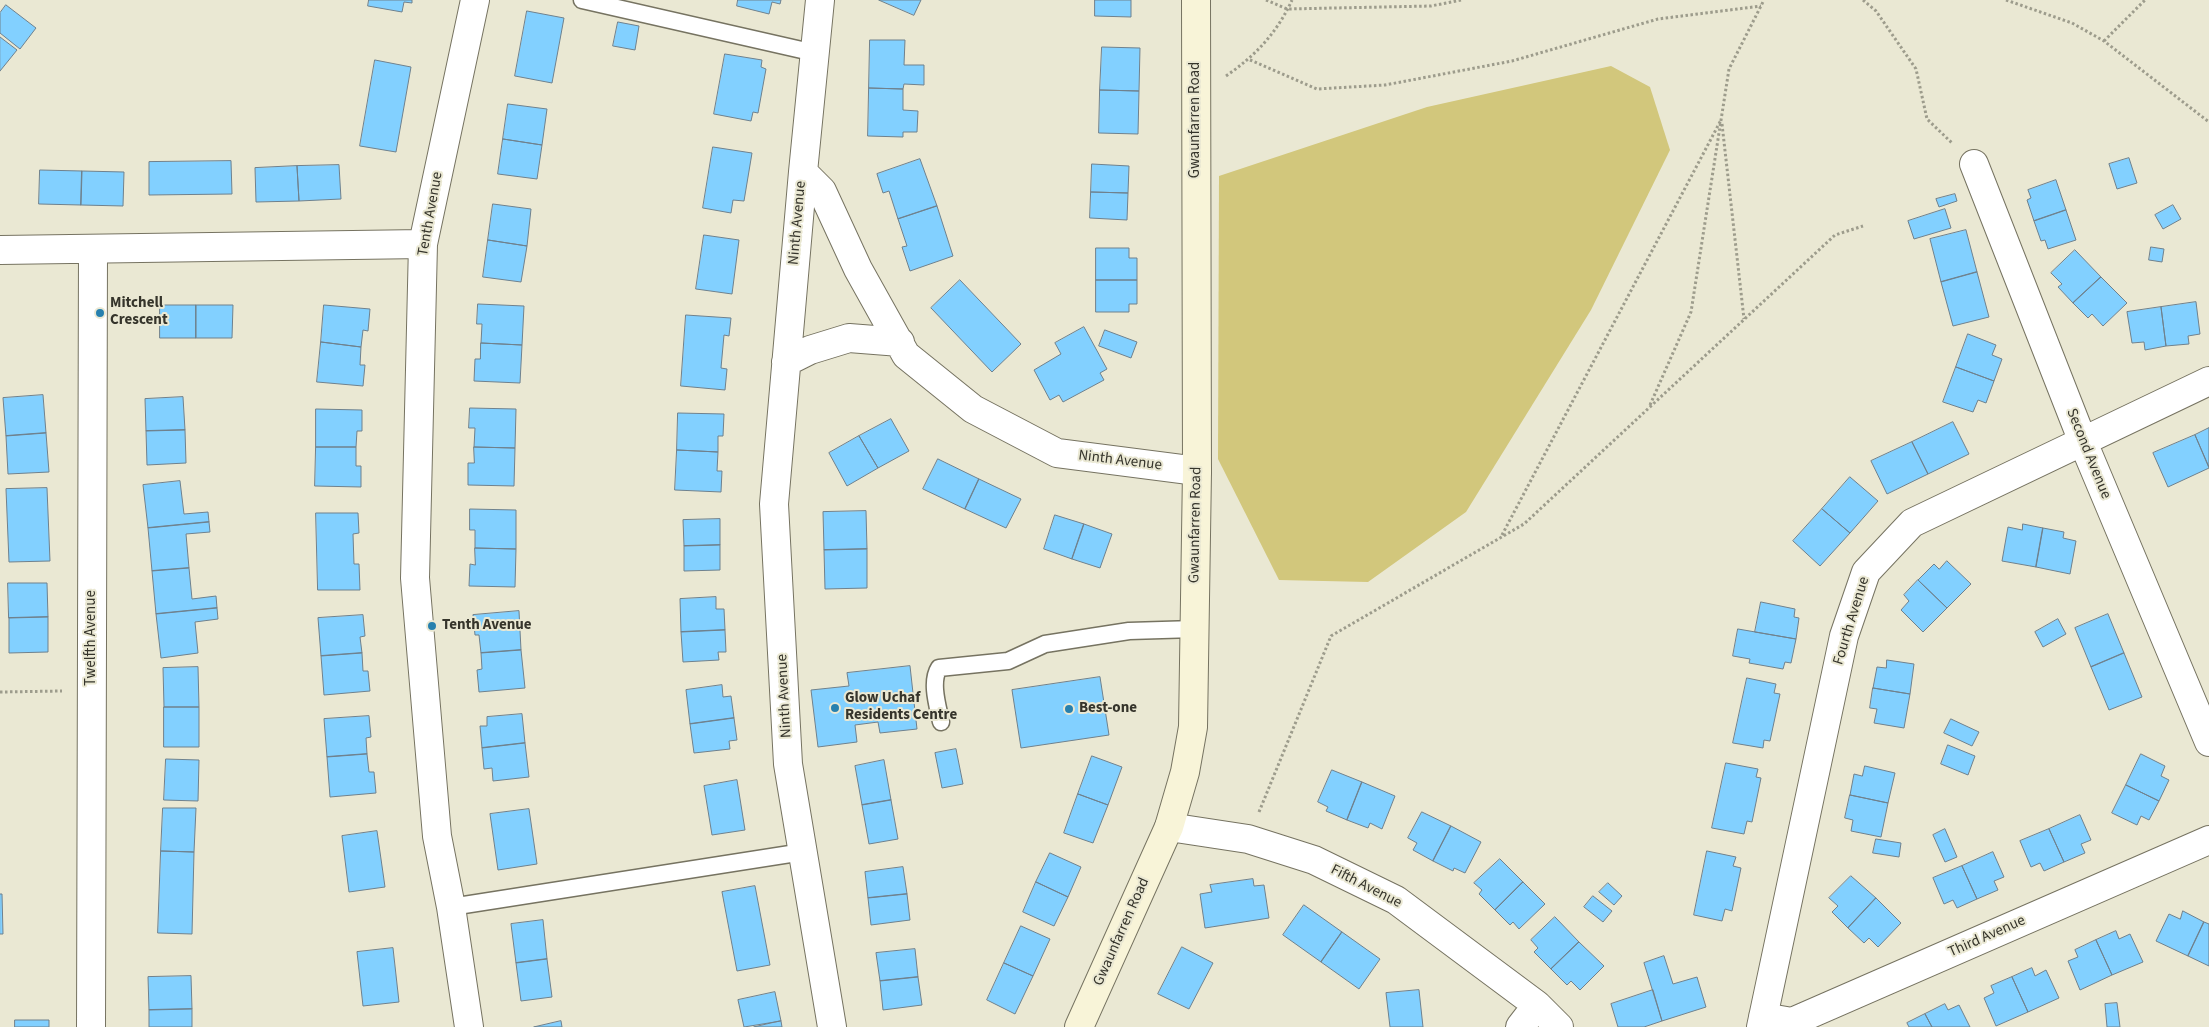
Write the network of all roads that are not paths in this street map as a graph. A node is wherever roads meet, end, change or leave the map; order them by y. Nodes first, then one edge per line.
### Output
1 (474, 0) edge
2 (582, 0) edge
3 (820, 0) edge
4 (1196, 0) edge
5 (815, 53) junction
6 (1974, 164) road end
7 (803, 172) junction
8 (423, 244) junction
9 (0, 250) edge
10 (93, 250) junction
11 (900, 342) junction
12 (786, 362) junction
13 (2209, 381) edge
14 (2083, 442) junction
15 (1197, 471) junction
16 (1195, 629) junction
17 (941, 722) dead end
18 (2209, 742) edge
19 (1169, 827) junction
20 (2209, 840) edge
21 (803, 852) junction
22 (451, 908) junction
23 (1537, 1005) junction
24 (1762, 1022) edge
25 (91, 1027) edge
26 (469, 1027) edge
27 (832, 1027) edge
28 (1079, 1027) edge
29 (1520, 1027) edge
30 (1559, 1027) edge

1 - 8 street, Tenth Avenue
2 - 5 lane
3 - 5 street, Ninth Avenue
4 - 15 street, Gwaunfarren Road
5 - 7 street, Ninth Avenue
6 - 14 street, Second Avenue
7 - 11 street, Ninth Avenue
7 - 12 street, Ninth Avenue
8 - 10 street
8 - 22 street, Tenth Avenue
9 - 10 street
10 - 25 street, Twelfth Avenue
11 - 12 street
11 - 15 street, Ninth Avenue
12 - 21 street, Ninth Avenue
13 - 14 street, Fourth Avenue
14 - 18 street, Second Avenue
14 - 24 street, Fourth Avenue
15 - 16 street, Gwaunfarren Road
16 - 17 lane
16 - 19 street, Gwaunfarren Road
19 - 23 street, Fifth Avenue
19 - 28 street, Gwaunfarren Road
20 - 24 street, Third Avenue
21 - 22 lane
21 - 27 street, Ninth Avenue
22 - 26 street, Tenth Avenue
23 - 29 street
23 - 30 street, Fifth Avenue

